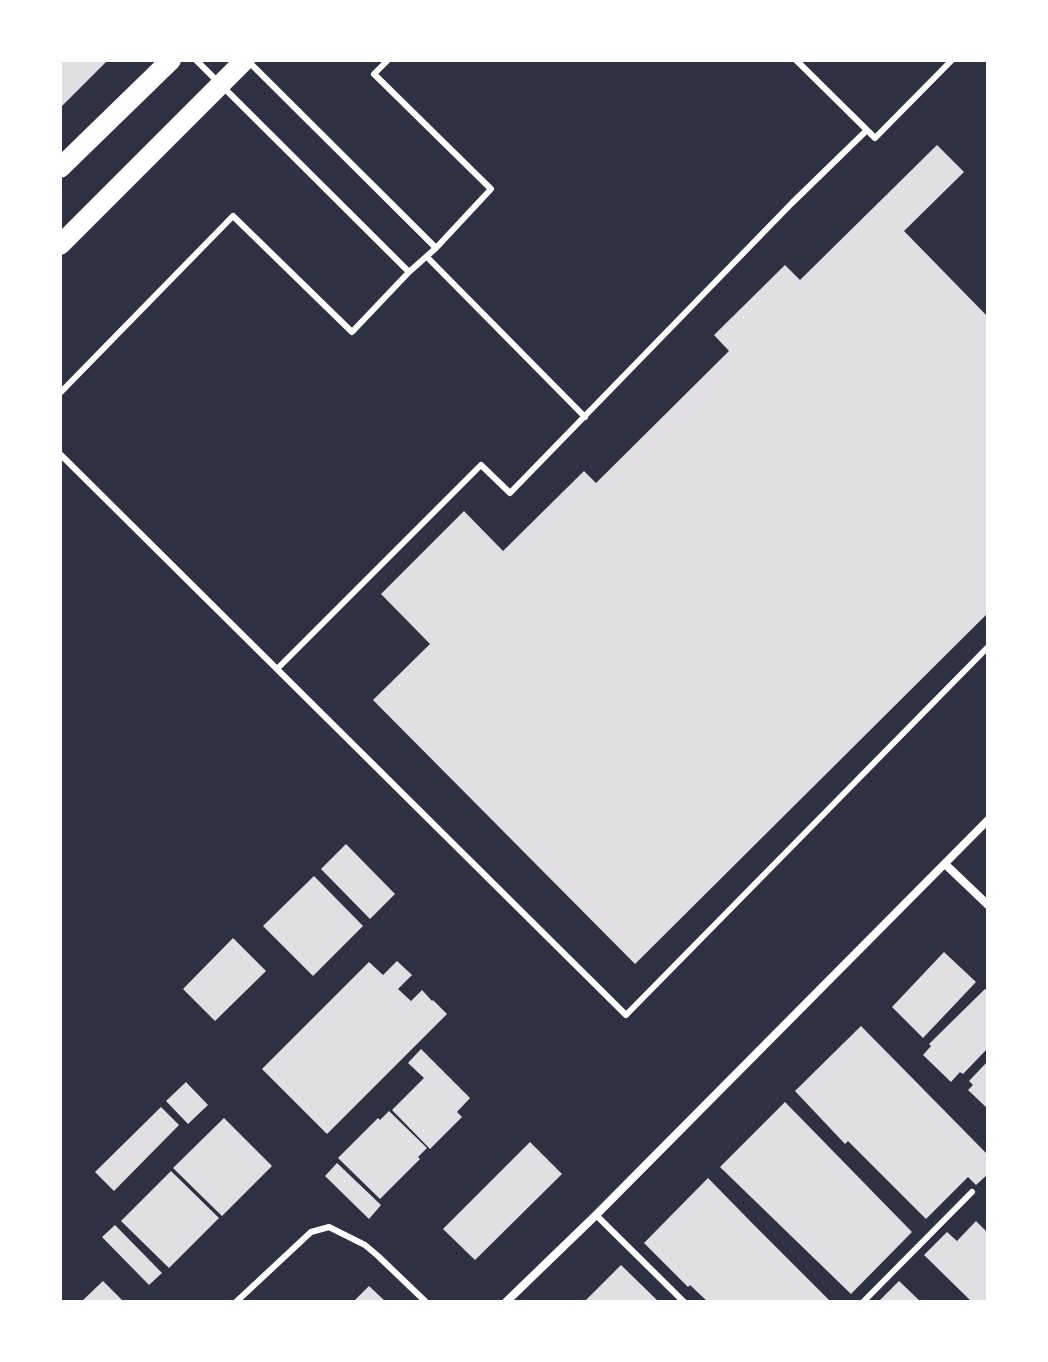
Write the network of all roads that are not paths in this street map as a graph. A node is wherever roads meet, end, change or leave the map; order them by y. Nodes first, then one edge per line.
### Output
1 (171, 60) edge
2 (196, 60) edge
3 (246, 60) edge
4 (388, 60) edge
5 (796, 60) edge
6 (952, 60) edge
7 (221, 85) junction
8 (867, 130) junction
9 (60, 168) edge
10 (60, 245) edge
11 (436, 248) junction
12 (427, 257) junction
13 (409, 272) junction
14 (60, 393) edge
15 (585, 417) junction
16 (60, 454) edge
17 (988, 647) edge
18 (277, 669) junction
19 (988, 820) edge
20 (945, 864) junction
21 (988, 905) edge
22 (972, 1192) dead end
23 (596, 1215) junction
24 (236, 1302) edge
25 (426, 1302) edge
26 (506, 1302) edge
27 (684, 1302) edge
28 (863, 1302) edge

1 - 9 main road
2 - 7 lane
3 - 7 main road
3 - 11 lane
4 - 11 lane
5 - 8 lane
6 - 8 lane
7 - 10 main road
7 - 13 lane
8 - 15 lane
11 - 12 lane
12 - 13 lane
12 - 15 lane
13 - 14 lane
15 - 18 lane
16 - 18 lane
17 - 18 lane
19 - 20 street
20 - 21 street
20 - 23 street
22 - 28 lane
23 - 26 street
23 - 27 lane
24 - 25 lane

